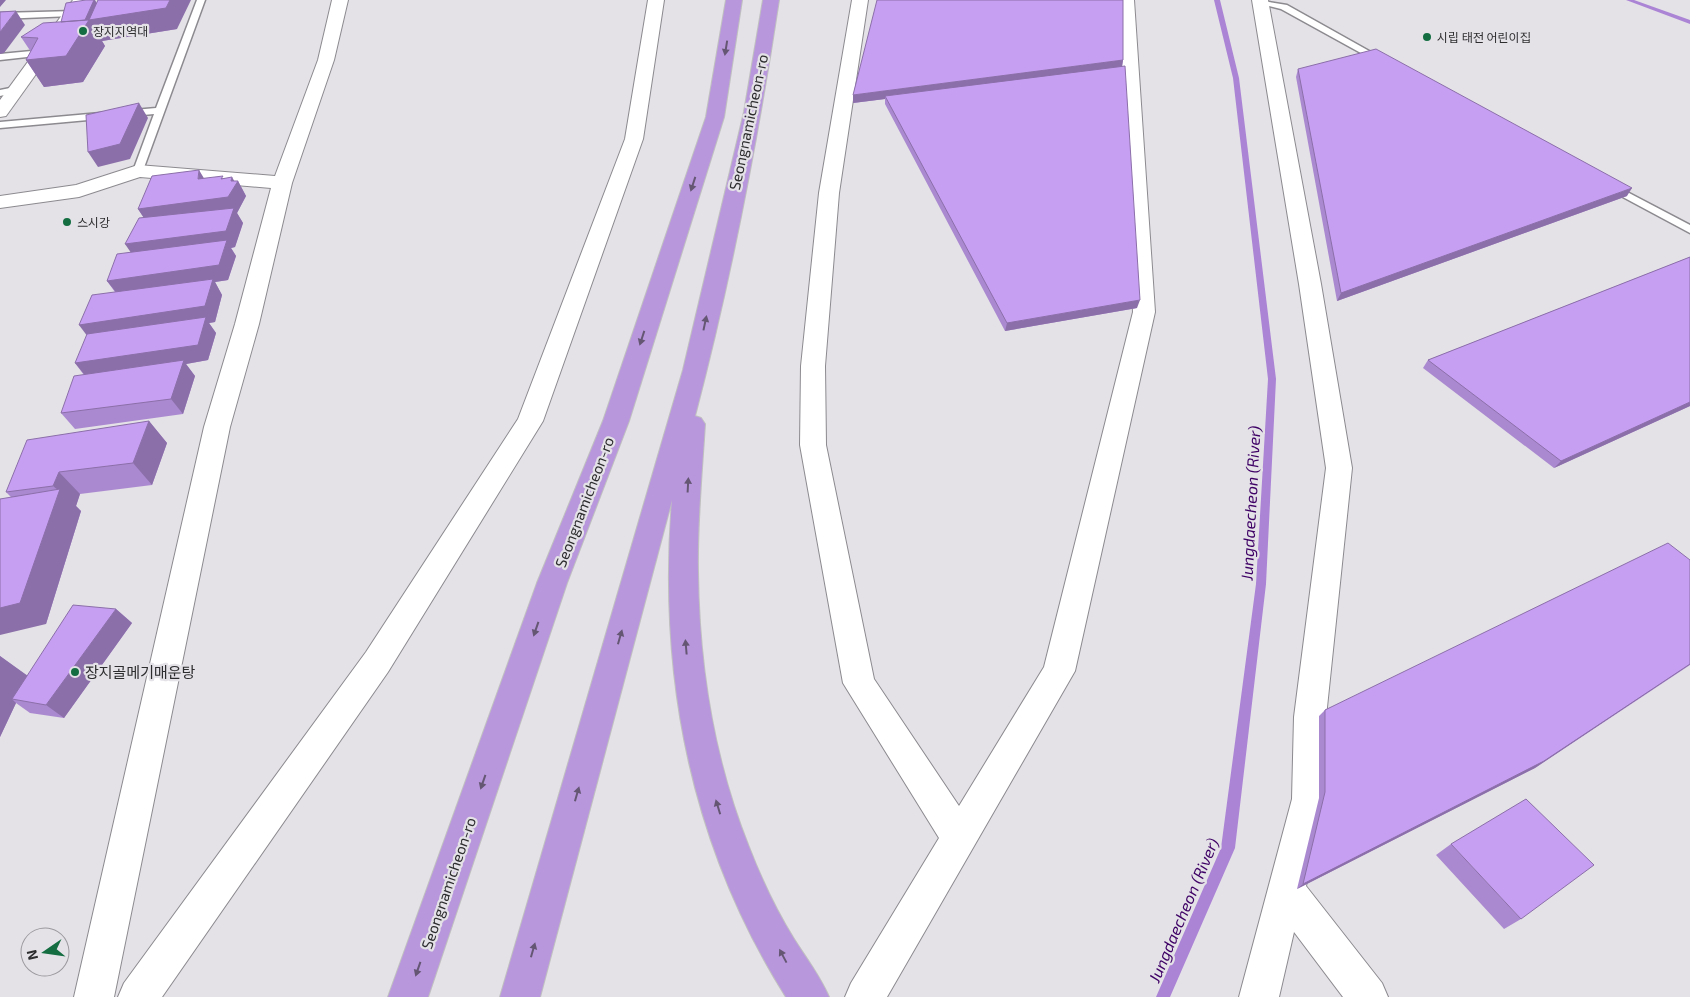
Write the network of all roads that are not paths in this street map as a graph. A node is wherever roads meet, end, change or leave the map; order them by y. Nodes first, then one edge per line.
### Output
1 (201, 0) edge
2 (340, 0) edge
3 (656, 0) edge
4 (734, 0) edge
5 (771, 0) edge
6 (860, 0) edge
7 (1126, 0) edge
8 (1260, 1) edge
9 (77, 6) edge
10 (0, 16) edge
11 (42, 53) junction
12 (0, 57) edge
13 (1394, 68) edge
14 (7, 92) edge
15 (0, 112) edge
16 (159, 112) junction
17 (0, 125) edge
18 (138, 171) junction
19 (1602, 182) edge
20 (282, 183) junction
21 (0, 202) edge
22 (1690, 230) edge
23 (695, 370) junction
24 (960, 838) junction
25 (1286, 890) junction
26 (94, 997) edge
27 (138, 997) edge
28 (408, 997) edge
29 (520, 997) edge
30 (809, 997) edge
31 (865, 997) edge
32 (1259, 997) edge
33 (1368, 997) edge

1 - 16 lane
2 - 20 street
3 - 27 street
4 -> 28 highway, Seongnamicheon-ro
23 -> 5 highway, Seongnamicheon-ro
6 - 24 street
7 - 24 street
8 - 13 lane
8 - 25 street
9 - 10 lane
9 - 11 street
11 - 12 lane
11 - 14 street
14 - 15 street
16 - 17 lane
16 - 18 lane
18 - 20 street
18 - 21 street
19 - 22 lane
20 - 26 street
29 -> 23 highway, Seongnamicheon-ro
30 -> 23 highway
24 - 31 street
25 - 32 street
25 - 33 street

